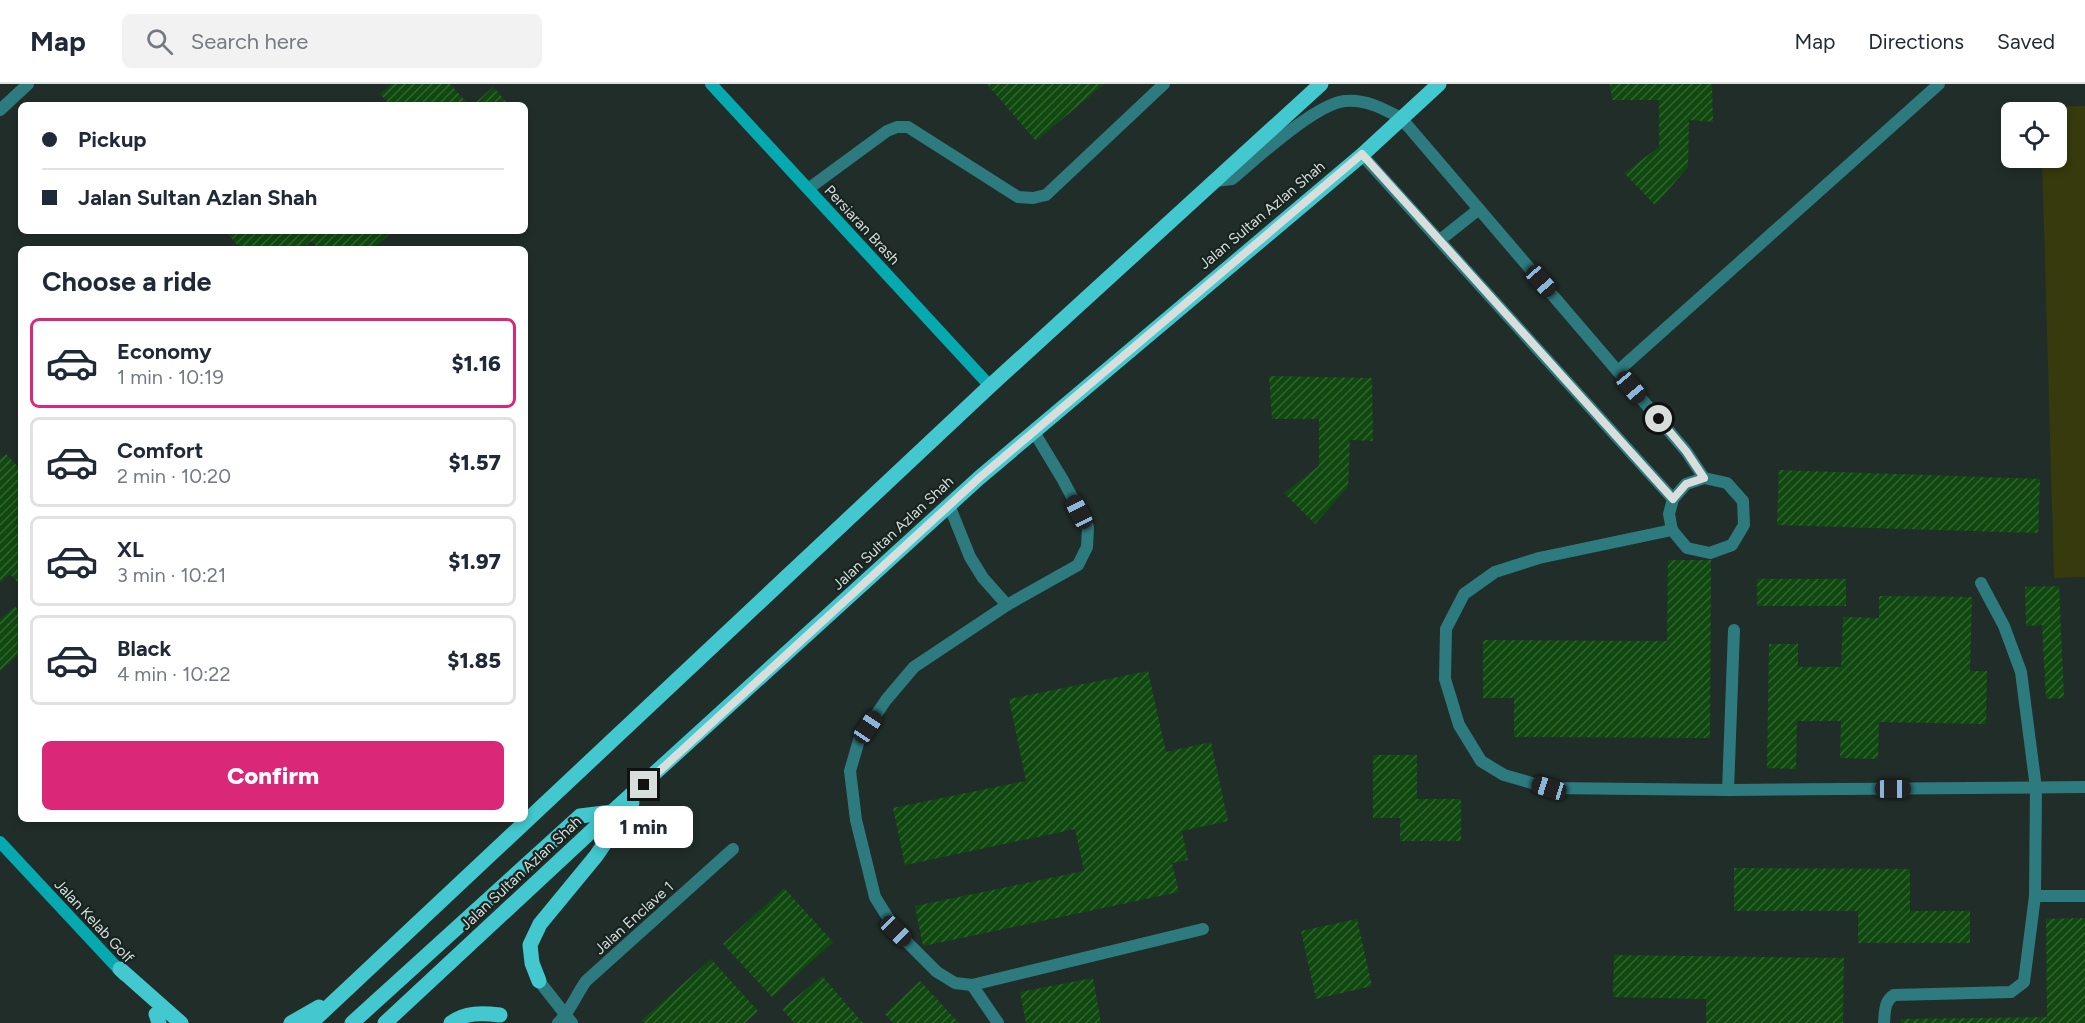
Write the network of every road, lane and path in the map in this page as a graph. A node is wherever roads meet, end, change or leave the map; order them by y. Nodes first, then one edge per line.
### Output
1 (28, 84) edge
2 (711, 84) edge
3 (1164, 84) edge
4 (1321, 84) edge
5 (1438, 84) edge
6 (1939, 84) edge
7 (0, 110) edge
8 (1401, 118) junction
9 (1362, 154) junction
10 (1215, 181) junction
11 (808, 189) junction
12 (1479, 209) junction
13 (1440, 240) junction
14 (1618, 371) junction
15 (990, 386) junction
16 (1034, 432) junction
17 (1704, 478) junction
18 (1673, 499) junction
19 (949, 506) junction
20 (1672, 530) junction
21 (1981, 583) dead end
22 (1007, 605) junction
23 (1734, 630) dead end
24 (644, 785) junction
25 (2085, 787) edge
26 (2036, 788) junction
27 (1728, 790) junction
28 (612, 813) junction
29 (528, 820) edge
30 (526, 822) edge
31 (0, 842) edge
32 (733, 849) dead end
33 (2035, 896) junction
34 (2085, 897) edge
35 (1203, 929) dead end
36 (120, 969) junction
37 (539, 981) joint
38 (972, 985) junction
39 (348, 989) junction
40 (504, 1019) edge
41 (160, 1020) edge
42 (565, 1021) edge
43 (181, 1023) edge
44 (291, 1023) edge
45 (311, 1023) edge
46 (352, 1023) edge
47 (385, 1023) edge
48 (451, 1023) edge
49 (998, 1023) edge
50 (1884, 1023) edge

1 - 7 street
2 - 11 street, Persiaran Brash
3 - 11 street
4 - 10 main road
5 - 8 main road, Jalan Sultan Azlan Shah
6 - 14 street
8 - 9 main road, Jalan Sultan Azlan Shah
8 - 10 street
8 - 12 street
9 - 13 street
9 - 16 main road, Jalan Sultan Azlan Shah
10 - 15 main road
11 - 15 street, Persiaran Brash
12 - 13 street
12 - 14 street
13 - 18 street
14 - 17 street
15 - 29 main road
16 - 19 main road, Jalan Sultan Azlan Shah
16 - 22 street
17 - 18 street
17 - 20 street
18 - 20 street
19 - 22 street
19 - 24 main road, Jalan Sultan Azlan Shah
20 - 27 street
21 - 26 street
22 - 38 street
23 - 27 street
24 - 28 main road, Jalan Sultan Azlan Shah
24 - 37 main road
25 - 26 street
26 - 27 street
26 - 33 street
28 - 46 main road
28 - 47 main road, Jalan Sultan Azlan Shah
30 - 39 main road
31 - 36 street, Jalan Kelab Golf
32 - 42 street, Jalan Enclave 1
33 - 34 street
33 - 50 street
35 - 38 street
36 - 41 street, Jalan Kelab Golf
36 - 43 main road
37 - 42 street
38 - 49 street
39 - 44 main road
39 - 45 main road
40 - 48 main road

